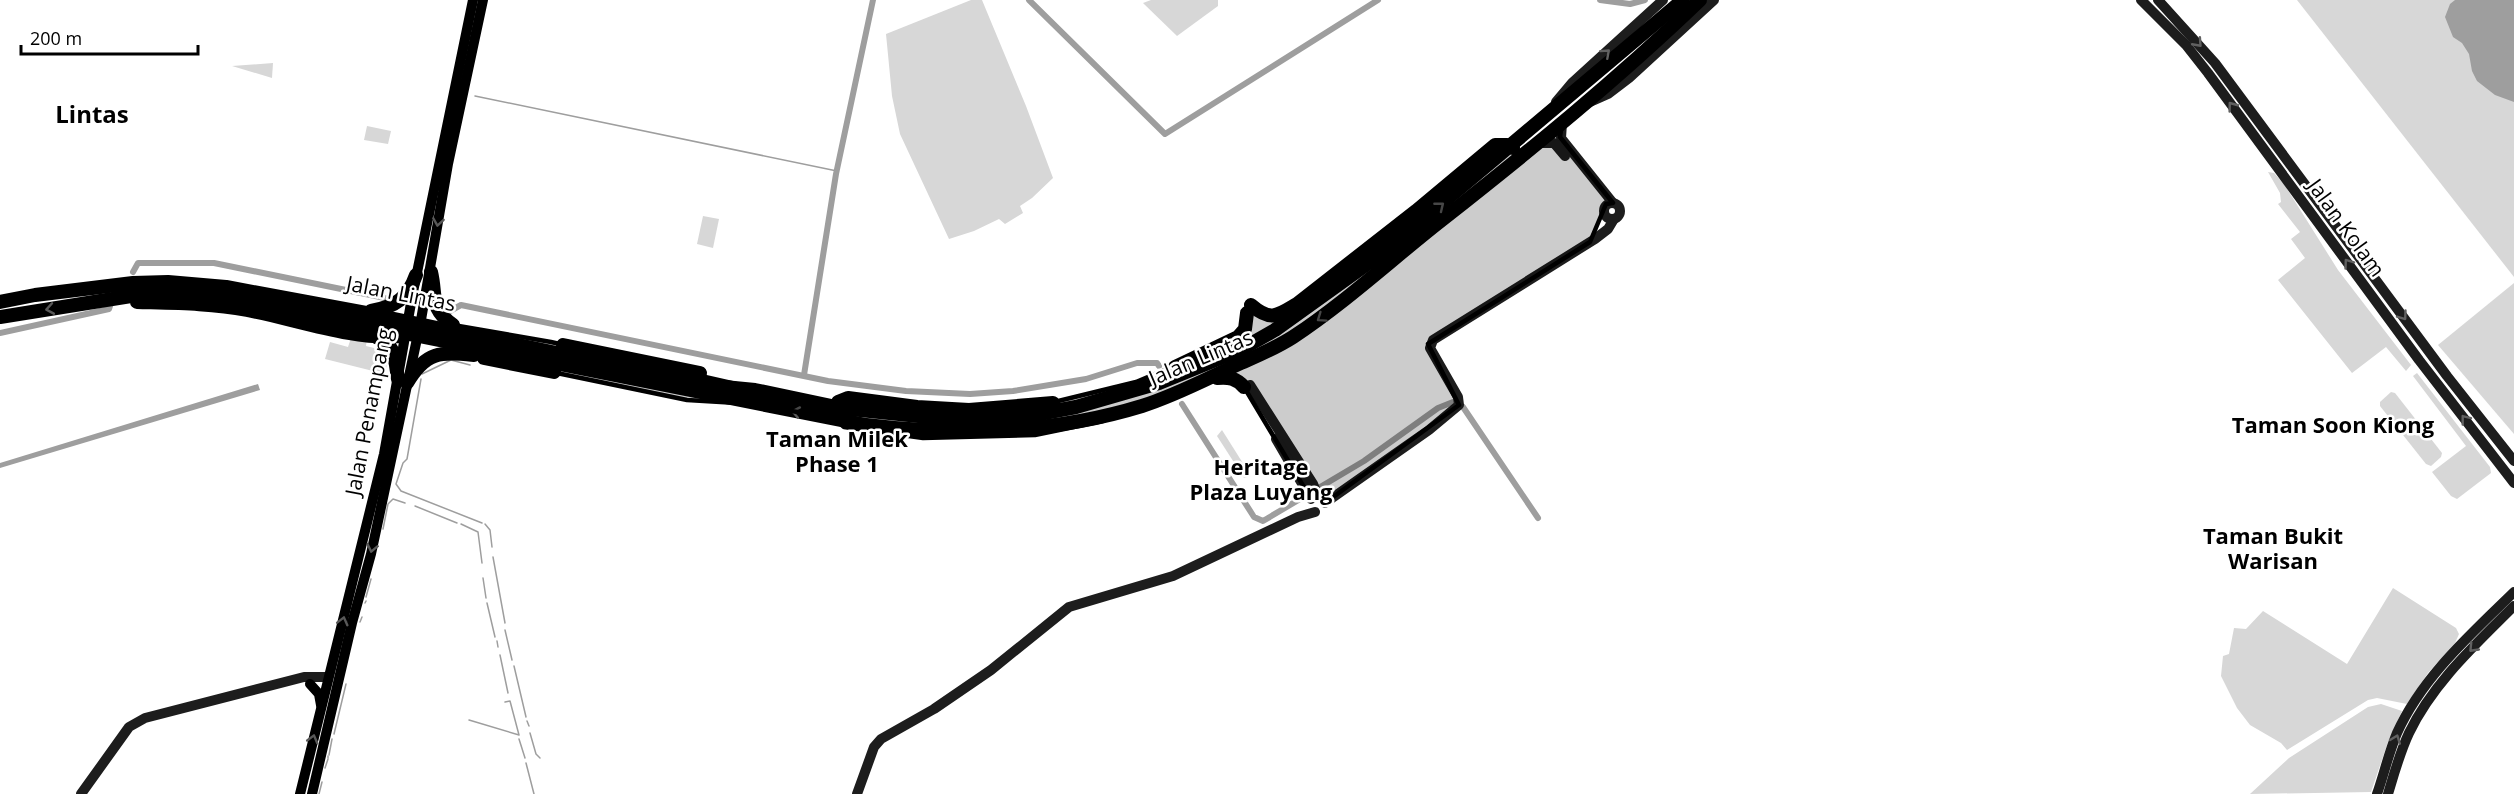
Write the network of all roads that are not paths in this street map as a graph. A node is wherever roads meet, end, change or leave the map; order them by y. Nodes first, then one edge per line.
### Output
1 (473, 0) edge
2 (483, 0) edge
3 (1663, 0) edge
4 (1683, 0) edge
5 (1700, 0) edge
6 (1714, 0) edge
7 (2141, 0) edge
8 (2158, 0) edge
9 (469, 39) junction
10 (1584, 104) junction
11 (1553, 111) junction
12 (1562, 123) junction
13 (1540, 143) junction
14 (448, 164) junction
15 (437, 172) junction
16 (1607, 208) junction
17 (2339, 231) junction
18 (1590, 242) junction
19 (2336, 246) junction
20 (1349, 264) junction
21 (431, 272) junction
22 (416, 275) junction
23 (128, 281) junction
24 (1352, 294) junction
25 (104, 300) junction
26 (0, 302) edge
27 (1307, 307) junction
28 (1249, 309) junction
29 (375, 312) junction
30 (0, 317) edge
31 (1293, 318) junction
32 (415, 319) junction
33 (453, 325) junction
34 (374, 336) junction
35 (411, 337) junction
36 (450, 349) junction
37 (474, 356) junction
38 (1258, 357) junction
39 (1186, 372) junction
40 (403, 381) junction
41 (1205, 382) junction
42 (1247, 386) junction
43 (754, 390) junction
44 (727, 393) junction
45 (1066, 400) junction
46 (1100, 400) junction
47 (754, 404) junction
48 (1140, 406) junction
49 (2514, 461) edge
50 (2514, 483) edge
51 (1314, 498) junction
52 (2514, 592) edge
53 (2514, 606) edge
54 (343, 665) junction
55 (328, 681) junction
56 (287, 683) junction
57 (310, 684) junction
58 (336, 693) junction
59 (321, 708) junction
60 (81, 794) edge
61 (300, 794) edge
62 (312, 794) edge
63 (857, 794) edge
64 (2377, 794) edge
65 (2388, 794) edge

1 - 9 main road, Jalan Penampang
2 - 9 main road, Jalan Penampang
11 -> 3 main road, Jalan Lintas
4 - 11 highway, Jalan Lintas
5 - 10 highway, Jalan Lintas
6 - 10 main road, Jalan Lintas
19 -> 7 main road, Jalan Kolam
8 -> 17 main road, Jalan Kolam
9 - 14 main road, Jalan Penampang
9 - 15 main road, Jalan Penampang
10 - 12 highway, Jalan Lintas
27 -> 11 highway, Jalan Lintas
12 - 13 highway, Jalan Lintas
12 - 16 main road
13 - 16 main road
13 - 24 highway, Jalan Lintas
14 - 15 main road
14 -> 21 main road, Jalan Penampang
15 - 22 main road, Jalan Penampang
16 - 18 main road
16 - 18 main road
17 - 19 main road
17 -> 49 main road, Jalan Kolam
18 - 51 main road
50 -> 19 main road, Jalan Kolam
20 - 24 highway
20 - 27 highway
20 - 28 highway
21 - 32 main road, Jalan Penampang
21 - 33 highway
22 - 29 highway
22 - 32 main road, Jalan Penampang
23 - 26 highway, Jalan Lintas
23 - 29 highway, Jalan Lintas
23 - 44 highway, Jalan Lintas
24 -> 38 highway, Jalan Lintas
25 -> 30 highway, Jalan Lintas
25 - 34 highway, Jalan Lintas
25 - 44 highway, Jalan Lintas
27 - 31 highway, Jalan Lintas
28 - 31 highway
28 - 39 highway
28 - 45 highway
29 - 32 highway, Jalan Lintas
29 - 34 highway
31 - 39 highway, Jalan Lintas
32 - 33 highway, Jalan Lintas
32 - 35 main road, Jalan Penampang
33 - 36 highway
33 - 43 highway, Jalan Lintas
34 - 35 highway, Jalan Lintas
34 - 40 highway
35 - 36 highway, Jalan Lintas
35 - 40 main road, Jalan Penampang
36 - 37 highway, Jalan Lintas
37 - 40 highway
37 - 47 highway, Jalan Lintas
38 - 41 highway, Jalan Lintas
38 - 42 highway
39 - 46 highway, Jalan Lintas
40 -> 54 main road, Jalan Penampang
55 -> 40 main road, Jalan Penampang
41 - 42 highway
41 - 48 highway, Jalan Lintas
42 - 51 main road
43 - 44 highway, Jalan Lintas
43 - 46 highway, Jalan Lintas
44 - 47 highway, Jalan Lintas
45 - 46 highway
45 - 48 highway
48 -> 47 highway, Jalan Lintas
51 - 63 main road
64 -> 52 main road
53 -> 65 main road
54 - 55 main road
54 - 58 main road, Jalan Penampang
55 - 56 main road
55 - 57 main road
55 - 58 main road
55 - 59 main road, Jalan Penampang
56 - 57 main road
56 - 60 main road
57 - 59 main road
58 - 62 main road, Jalan Penampang
61 -> 59 main road, Jalan Penampang

